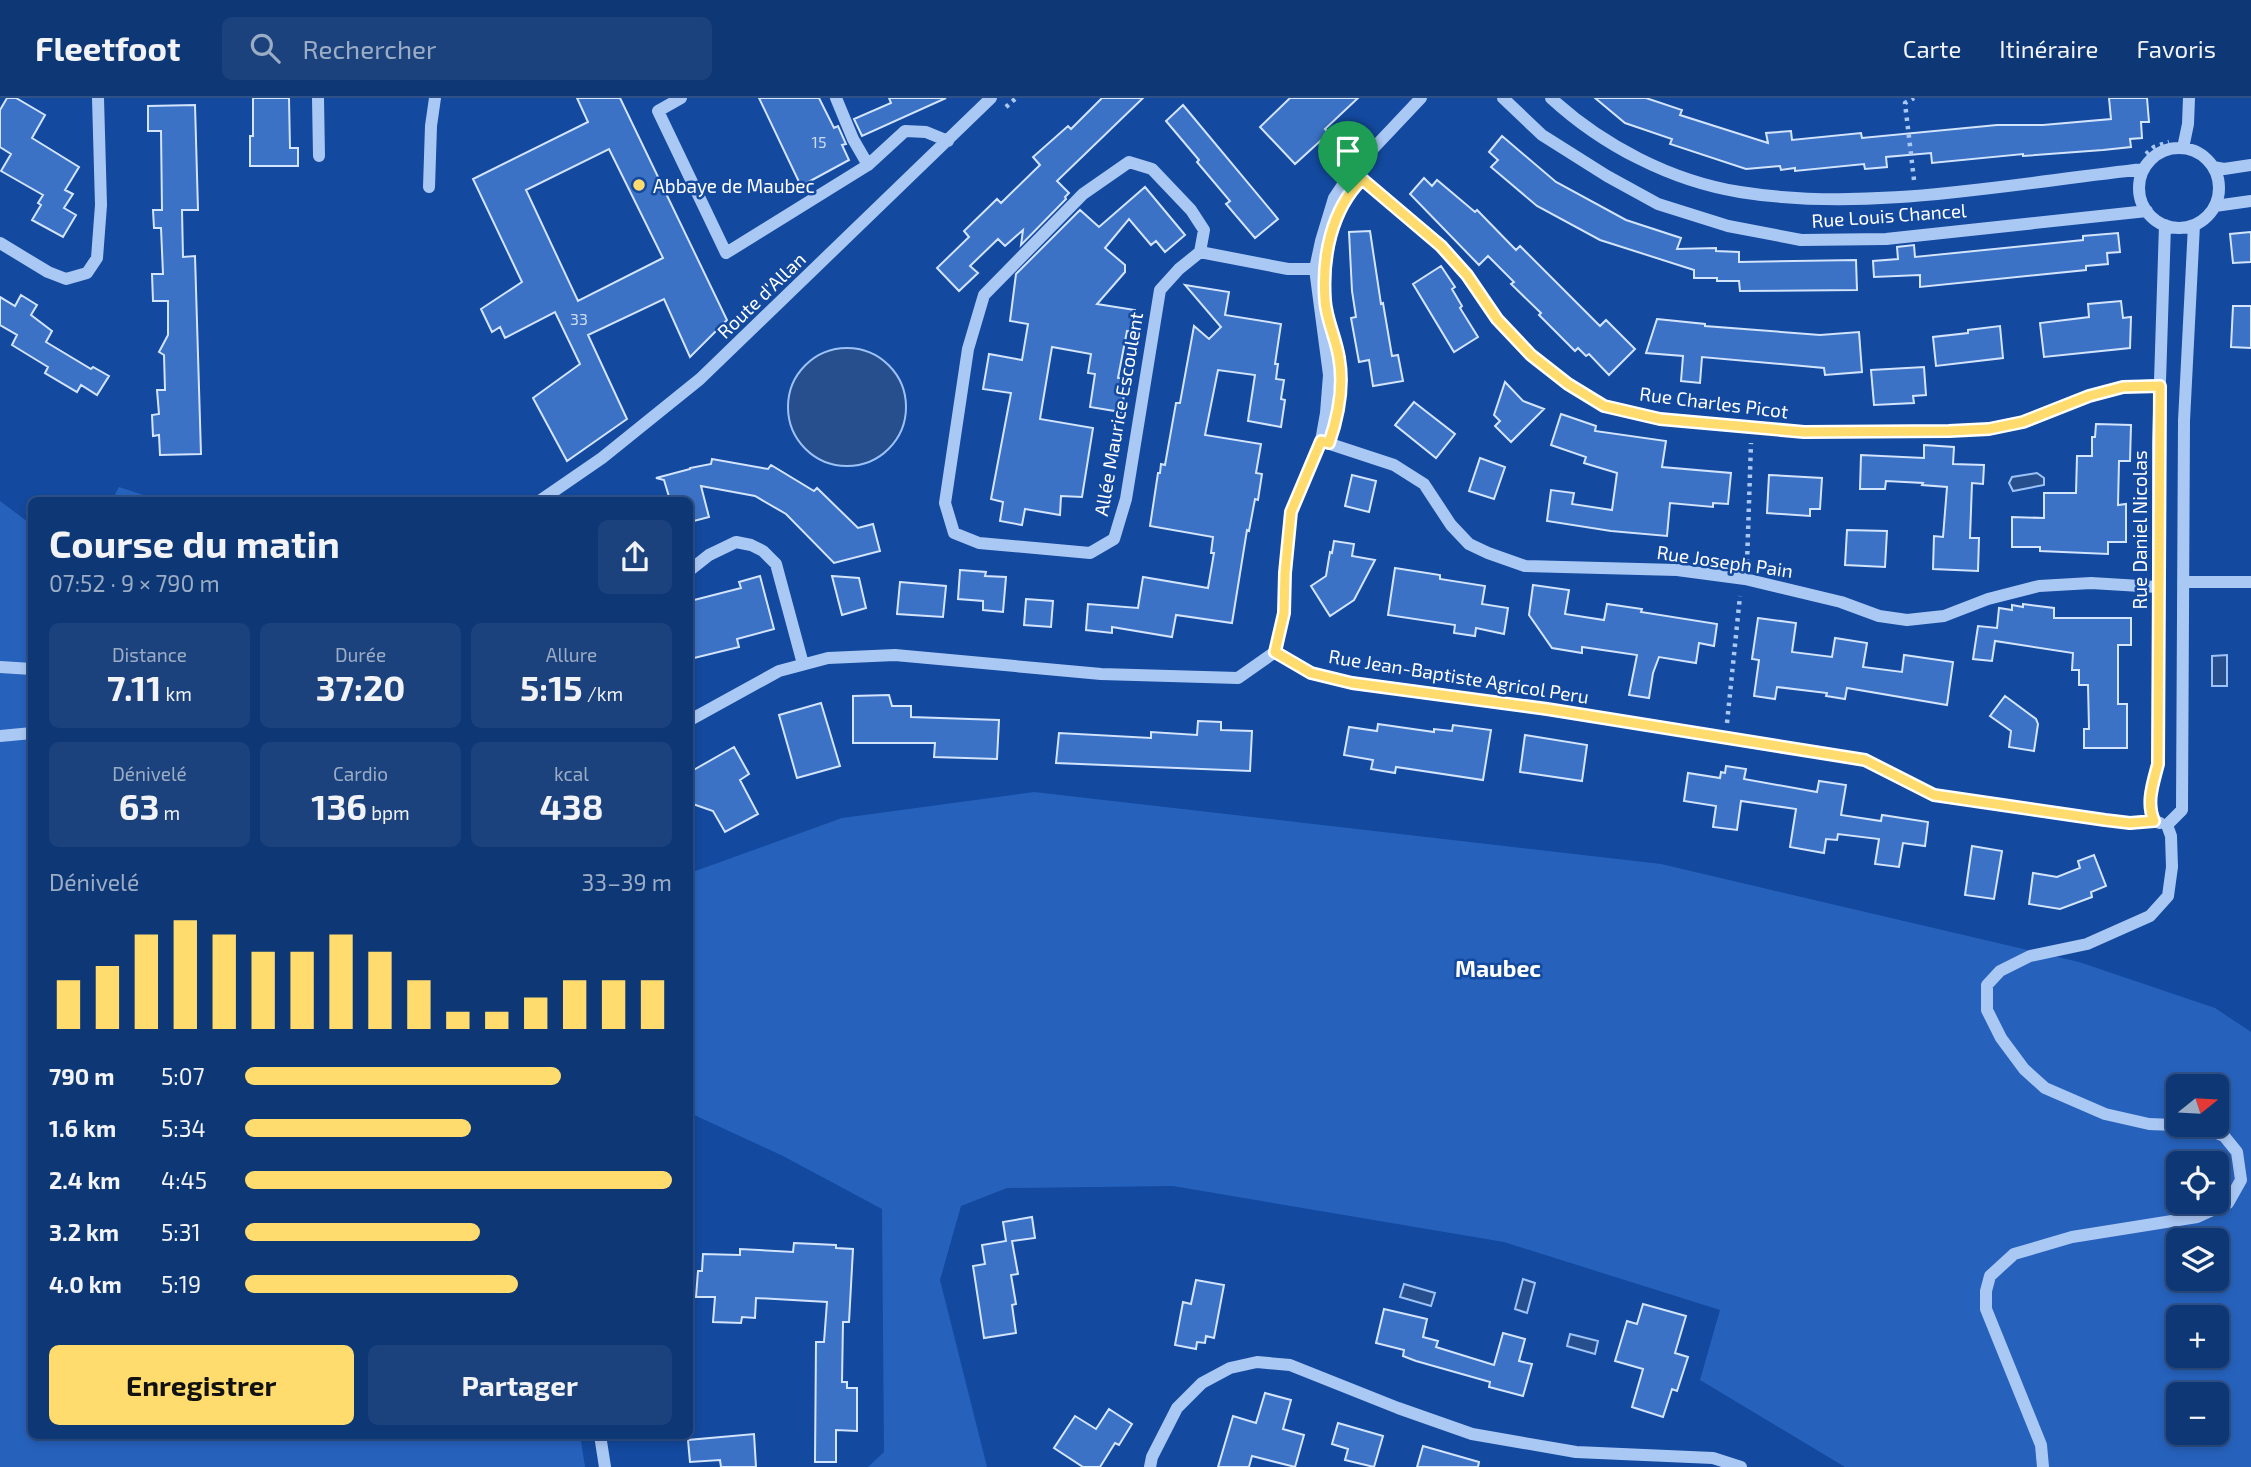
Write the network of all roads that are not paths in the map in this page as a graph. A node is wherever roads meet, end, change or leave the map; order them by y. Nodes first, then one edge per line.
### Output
1 (98, 98) edge
2 (318, 98) edge
3 (435, 98) edge
4 (681, 98) edge
5 (836, 98) edge
6 (991, 98) edge
7 (1421, 98) edge
8 (1503, 98) edge
9 (1551, 98) edge
10 (2189, 98) edge
11 (948, 141) junction
12 (2184, 144) junction
13 (319, 156) dead end
14 (868, 165) junction
15 (2251, 165) edge
16 (2140, 166) junction
17 (2213, 167) junction
18 (1352, 171) junction
19 (429, 187) dead end
20 (2251, 201) edge
21 (2215, 206) junction
22 (2147, 211) junction
23 (2165, 225) junction
24 (2194, 225) junction
25 (0, 243) edge
26 (1200, 252) junction
27 (1315, 269) junction
28 (2160, 386) junction
29 (1321, 441) junction
30 (545, 497) edge
31 (693, 568) edge
32 (2183, 582) junction
33 (2251, 582) edge
34 (2157, 587) junction
35 (1275, 652) junction
36 (803, 664) junction
37 (0, 667) edge
38 (28, 669) edge
39 (693, 718) edge
40 (28, 733) edge
41 (0, 736) edge
42 (2160, 823) junction
43 (601, 1439) edge
44 (605, 1467) edge
45 (1150, 1467) edge
46 (1741, 1467) edge
47 (2043, 1467) edge

1 - 25 street
2 - 13 street
3 - 19 street
4 - 14 street
5 - 14 street
6 - 11 street, Route d'Allan
7 - 18 street
8 - 22 street, Rue Louis Chancel
9 - 16 street, Rue Louis Chancel
10 - 12 street
11 - 14 street
11 - 30 street, Route d'Allan
12 - 16 street
12 - 17 street
15 - 17 street
16 - 22 street
17 - 21 street
18 - 27 street
18 - 28 street, Rue Charles Picot
20 - 21 street
21 - 24 street
22 - 23 street
23 - 24 street
23 - 28 street, Rue Daniel Nicolas
24 - 32 street
26 - 26 street, Allée Maurice Escoulent
26 - 27 street
27 - 29 street
28 - 34 street, Rue Daniel Nicolas
29 - 34 street, Rue Joseph Pain
29 - 35 street
31 - 36 street
32 - 33 street
32 - 42 street
34 - 42 street, Rue Daniel Nicolas
35 - 36 street
35 - 42 street, Rue Jean-Baptiste Agricol Peru
36 - 39 street
37 - 38 street
40 - 41 street
42 - 47 street
43 - 44 street
45 - 46 street

